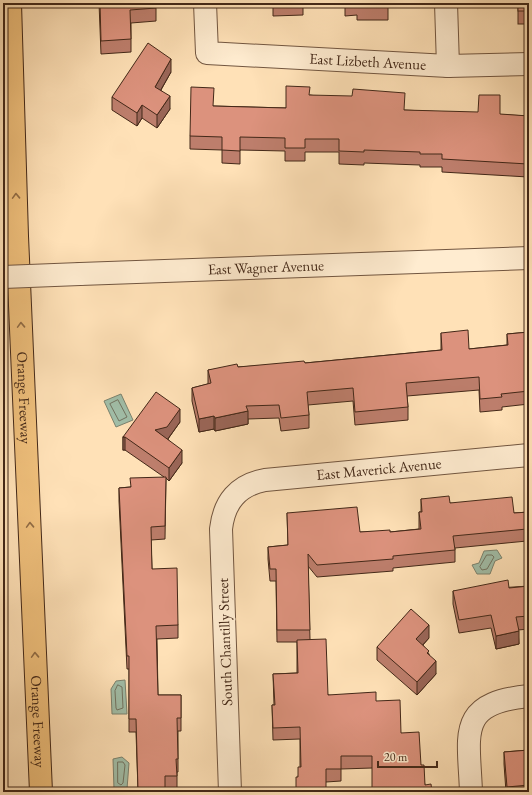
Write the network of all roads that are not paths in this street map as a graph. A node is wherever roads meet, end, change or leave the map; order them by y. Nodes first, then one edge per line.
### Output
1 (10, 3) edge
2 (205, 3) edge
3 (446, 3) edge
4 (529, 64) edge
5 (448, 66) junction
6 (529, 258) edge
7 (3, 277) edge
8 (529, 455) edge
9 (233, 496) joint
10 (529, 696) edge
11 (41, 792) edge
12 (230, 792) edge
13 (471, 792) edge

11 -> 1 highway, Orange Freeway
2 - 5 street, East Lizbeth Avenue
3 - 5 street
4 - 5 street, East Lizbeth Avenue
6 - 7 street, East Wagner Avenue, bridge
8 - 9 street, East Maverick Avenue
9 - 12 street, South Chantilly Street
10 - 13 street

